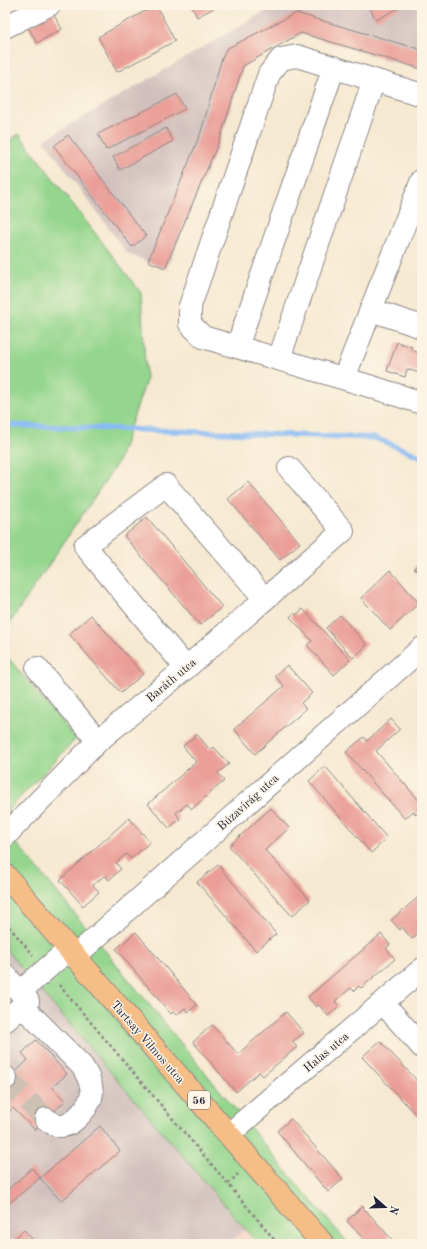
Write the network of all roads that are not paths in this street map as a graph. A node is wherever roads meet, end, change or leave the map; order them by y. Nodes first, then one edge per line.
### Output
1 (49, 5) edge
2 (5, 27) edge
3 (334, 67) junction
4 (374, 80) junction
5 (422, 95) edge
6 (422, 180) edge
7 (371, 310) junction
8 (422, 325) edge
9 (237, 347) junction
10 (279, 359) junction
11 (344, 378) junction
12 (422, 403) edge
13 (289, 468) dead end
14 (265, 599) junction
15 (422, 648) edge
16 (37, 668) dead end
17 (186, 668) junction
18 (98, 741) junction
19 (5, 836) edge
20 (5, 875) edge
21 (71, 953) junction
22 (422, 969) edge
23 (5, 975) edge
24 (21, 999) junction
25 (384, 1003) junction
26 (5, 1022) edge
27 (422, 1047) edge
28 (46, 1119) tunnel mouth
29 (229, 1134) junction
30 (323, 1244) edge

1 - 2 street
3 - 4 street
3 - 9 street
3 - 9 street
4 - 5 street
4 - 10 street
6 - 7 street
7 - 8 street
7 - 11 street
9 - 10 street
10 - 11 street
11 - 12 street
13 - 14 street, Baráth utca
14 - 17 street, Baráth utca
14 - 17 street
15 - 21 street, Búzavirág utca
16 - 18 street
17 - 18 street, Baráth utca
18 - 19 street, Baráth utca
20 - 21 main road, Tartsay Vilmos utca / 56
21 - 24 street, Búzavirág utca
21 - 29 main road, Tartsay Vilmos utca / 56
22 - 25 street, Halas utca
23 - 24 street
24 - 26 street, Búzavirág utca
24 - 28 street
25 - 27 street
25 - 29 street, Halas utca
29 - 30 main road, Tartsay Vilmos utca / 56

